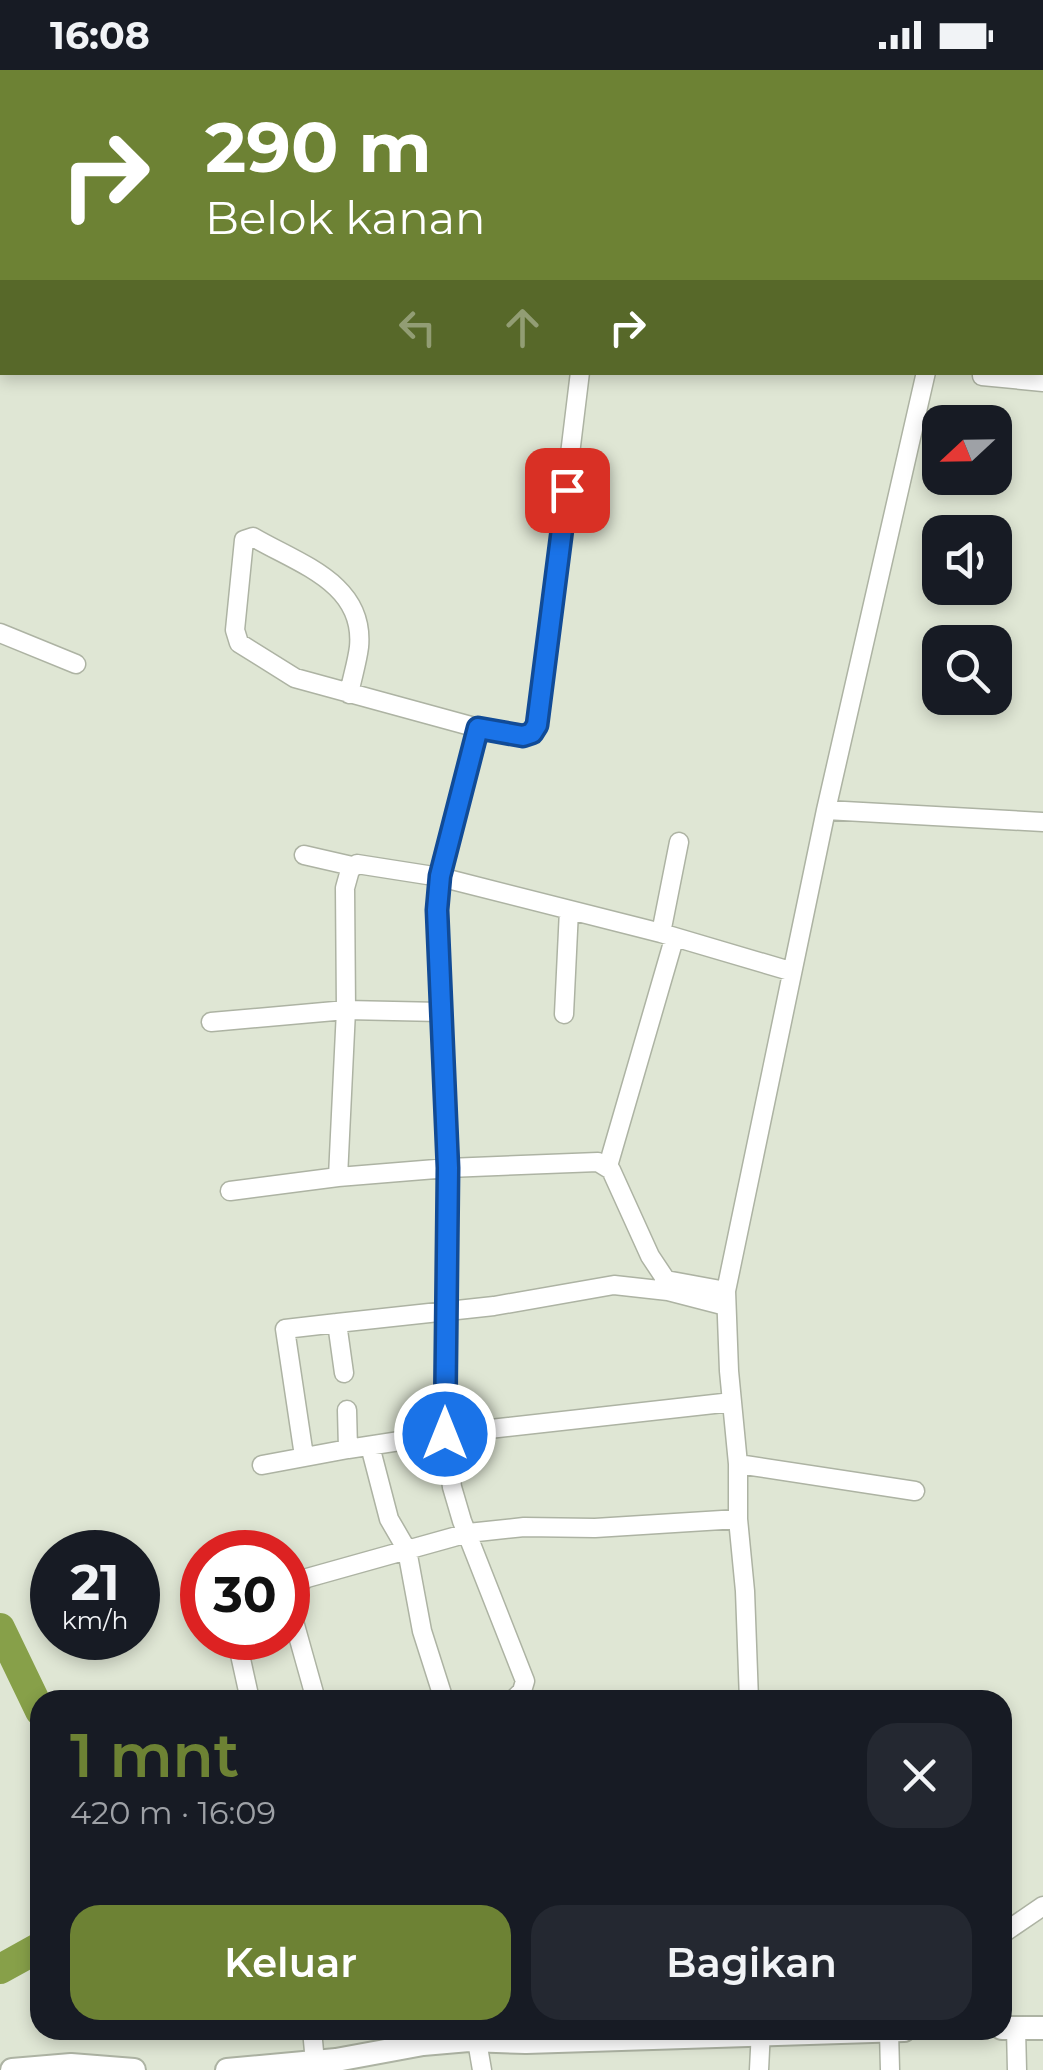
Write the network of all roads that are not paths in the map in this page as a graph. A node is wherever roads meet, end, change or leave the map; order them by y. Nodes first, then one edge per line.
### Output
1 (580, 375) edge
2 (925, 375) edge
3 (982, 376) dead end
4 (1043, 382) edge
5 (0, 633) edge
6 (76, 664) dead end
7 (349, 694) junction
8 (478, 728) junction
9 (826, 810) junction
10 (1043, 822) edge
11 (679, 842) dead end
12 (304, 855) dead end
13 (352, 866) junction
14 (440, 876) junction
15 (568, 910) junction
16 (668, 936) junction
17 (790, 972) junction
18 (346, 1010) junction
19 (441, 1012) junction
20 (564, 1014) dead end
21 (212, 1022) dead end
22 (608, 1166) junction
23 (448, 1168) junction
24 (338, 1177) junction
25 (230, 1191) dead end
26 (726, 1298) junction
27 (446, 1313) junction
28 (337, 1323) junction
29 (344, 1374) dead end
30 (732, 1402) junction
31 (347, 1410) dead end
32 (445, 1434) junction
33 (370, 1446) junction
34 (348, 1449) junction
35 (304, 1456) junction
36 (738, 1464) junction
37 (262, 1465) dead end
38 (915, 1492) dead end
39 (738, 1519) junction
40 (468, 1533) junction
41 (407, 1550) junction
42 (310, 1577) edge
43 (241, 1660) edge
44 (305, 1660) edge
45 (248, 1690) edge
46 (313, 1690) edge
47 (441, 1690) edge
48 (522, 1690) edge
49 (749, 1690) edge
50 (1043, 1906) edge
51 (1012, 1927) edge
52 (1012, 2028) edge
53 (1043, 2028) edge
54 (317, 2040) edge
55 (450, 2040) edge
56 (472, 2040) edge
57 (761, 2040) edge
58 (895, 2040) edge
59 (1011, 2040) edge
60 (329, 2064) edge
61 (12, 2070) edge
62 (125, 2070) edge
63 (134, 2070) edge
64 (226, 2070) edge
65 (482, 2070) edge
66 (759, 2070) edge
67 (890, 2070) edge
68 (1017, 2070) edge

1 - 8 street
2 - 9 street
3 - 4 street
5 - 6 street
7 - 7 street
7 - 8 street
8 - 14 street
9 - 10 street
9 - 17 street
11 - 16 street
12 - 13 street
13 - 14 street
13 - 18 street
14 - 15 street
14 - 19 street
15 - 16 street
15 - 20 street
16 - 17 street
16 - 22 street
17 - 26 street
18 - 19 street
18 - 21 street
18 - 24 street
19 - 23 street
22 - 23 street
22 - 26 street
23 - 24 street
23 - 27 street
24 - 25 street
26 - 27 street
26 - 30 street
27 - 28 street
27 - 32 street
28 - 29 street
28 - 35 street
30 - 32 street
30 - 36 street
31 - 34 street
32 - 33 street
32 - 40 street
33 - 34 street
33 - 41 street
34 - 35 street
35 - 37 street
36 - 38 street
36 - 39 street
39 - 40 street
39 - 49 street
40 - 41 street
40 - 48 street
41 - 42 street
41 - 47 street
43 - 45 street
44 - 46 street
50 - 51 street
52 - 53 main road
54 - 60 street
55 - 60 main road
56 - 65 street
57 - 66 street
58 - 67 street
59 - 68 street
60 - 64 main road
61 - 62 main road
62 - 63 main road

